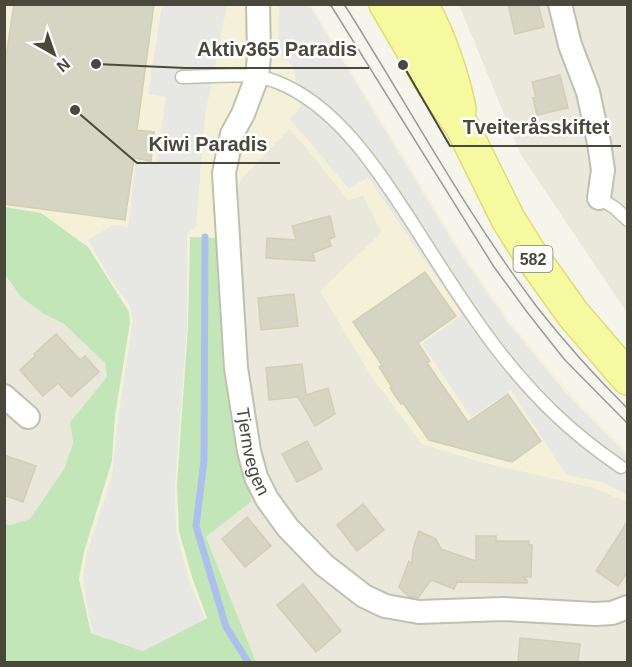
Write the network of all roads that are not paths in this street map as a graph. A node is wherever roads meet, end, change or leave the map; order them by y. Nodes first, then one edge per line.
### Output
1 (258, 4) edge
2 (387, 4) edge
3 (421, 4) edge
4 (561, 4) edge
5 (257, 76) junction
6 (182, 77) dead end
7 (462, 126) junction
8 (598, 198) joint
9 (627, 220) edge
10 (627, 378) edge
11 (4, 396) edge
12 (28, 417) dead end
13 (621, 467) dead end
14 (627, 608) edge

1 - 5 street, Tjernvegen
2 - 7 main road, 582
3 - 7 main road, 582
4 - 8 street
5 - 6 lane
5 - 13 lane
5 - 14 street, Tjernvegen
7 - 10 main road, 582
8 - 9 lane
11 - 12 street

